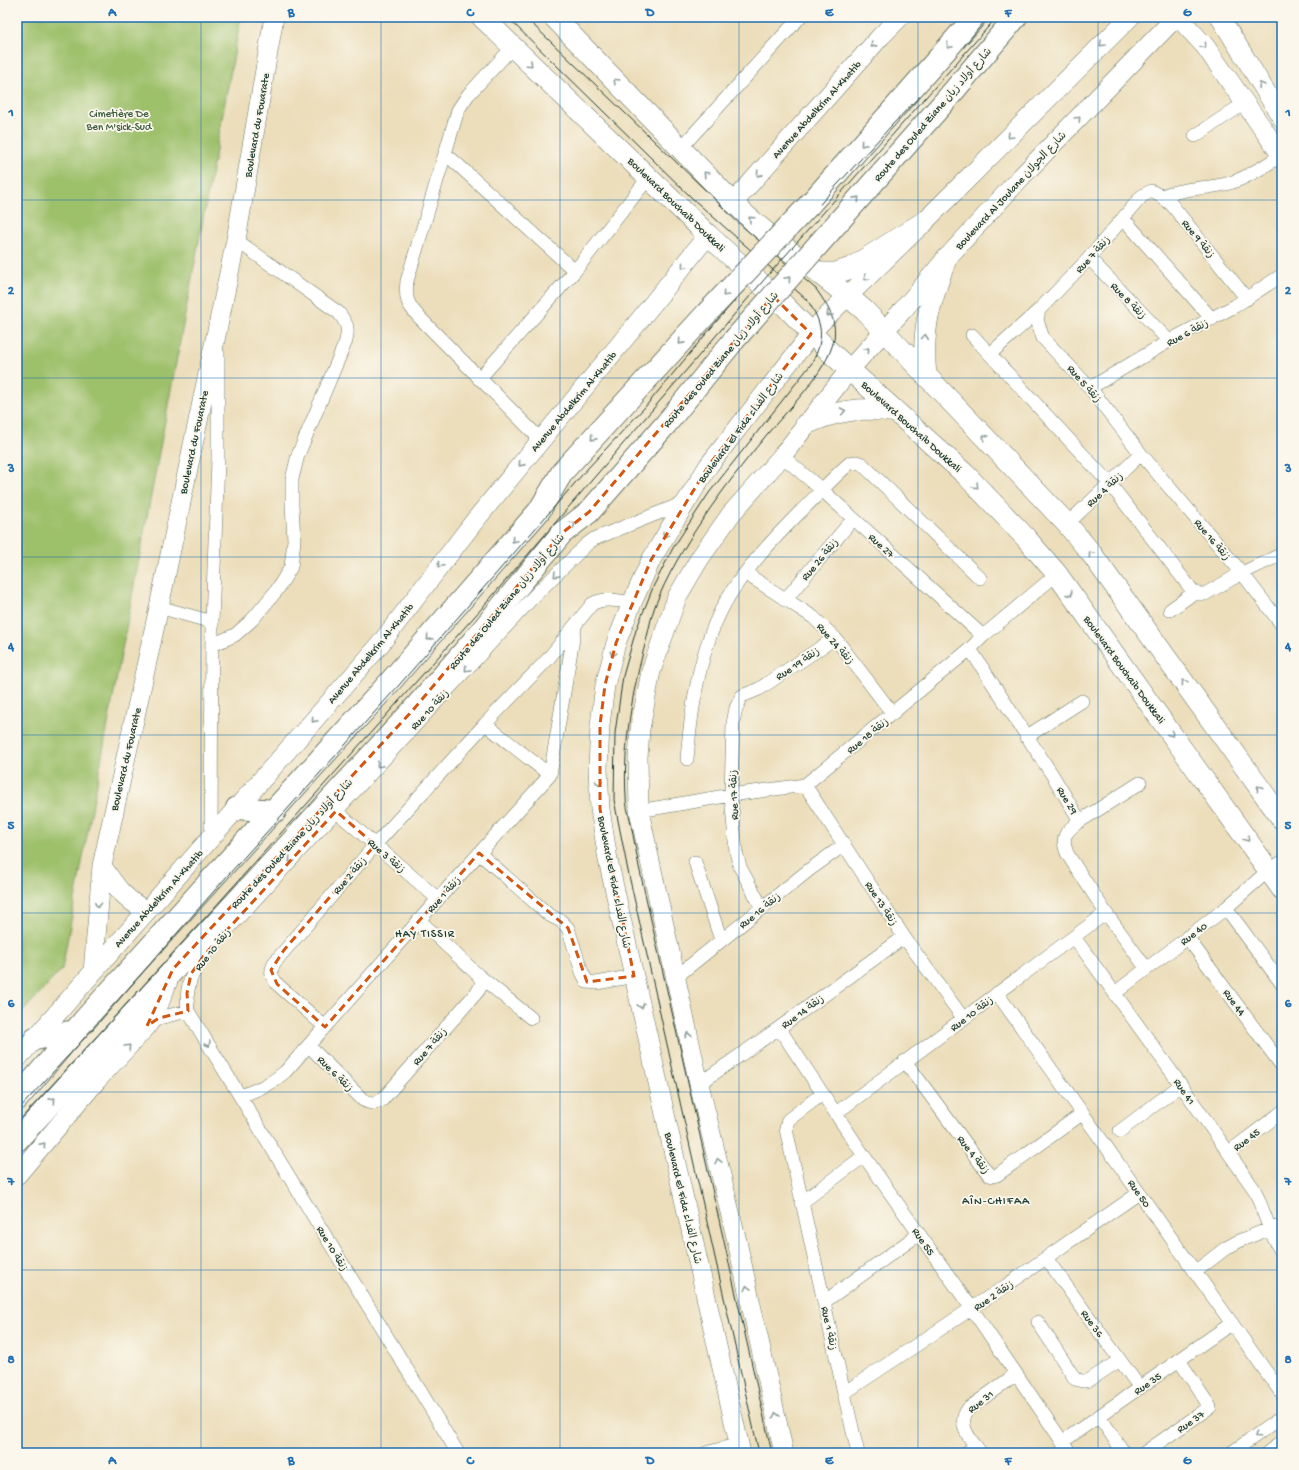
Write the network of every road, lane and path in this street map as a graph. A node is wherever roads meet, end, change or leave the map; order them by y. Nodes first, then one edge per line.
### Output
1 (274, 17) edge
2 (482, 17) edge
3 (554, 17) edge
4 (800, 17) edge
5 (900, 17) edge
6 (975, 17) edge
7 (1016, 17) edge
8 (1026, 17) edge
9 (1130, 17) edge
10 (1177, 17) edge
11 (1220, 17) edge
12 (513, 47) junction
13 (987, 50) junction
14 (1246, 103) junction
15 (1282, 118) edge
16 (1195, 136) dead end
17 (681, 148) junction
18 (446, 154) junction
19 (1282, 156) edge
20 (649, 177) junction
21 (1161, 196) junction
22 (733, 203) junction
23 (1123, 218) junction
24 (924, 222) junction
25 (708, 235) junction
26 (236, 240) junction
27 (1088, 258) junction
28 (946, 259) junction
29 (575, 272) junction
30 (820, 273) junction
31 (1282, 275) edge
32 (848, 296) junction
33 (1247, 299) junction
34 (1039, 310) junction
35 (1212, 319) junction
36 (218, 322) junction
37 (884, 330) junction
38 (811, 334) junction
39 (972, 335) dead end
40 (1169, 341) junction
41 (990, 354) junction
42 (850, 369) junction
43 (926, 376) junction
44 (479, 379) junction
45 (1090, 388) junction
46 (896, 412) junction
47 (806, 424) junction
48 (541, 440) junction
49 (1141, 454) junction
50 (782, 456) junction
51 (1110, 484) junction
52 (822, 490) junction
53 (686, 502) junction
54 (853, 519) junction
55 (1067, 524) junction
56 (1282, 554) edge
57 (1242, 573) junction
58 (745, 574) junction
59 (1057, 574) junction
60 (980, 578) dead end
61 (1195, 592) junction
62 (785, 600) junction
63 (632, 603) junction
64 (159, 607) junction
65 (1170, 610) dead end
66 (212, 622) junction
67 (575, 625) junction
68 (1282, 625) edge
69 (982, 636) junction
70 (835, 638) junction
71 (212, 645) junction
72 (970, 649) junction
73 (759, 688) joint
74 (1082, 701) dead end
75 (893, 714) junction
76 (485, 724) junction
77 (1026, 737) junction
78 (687, 759) dead end
79 (550, 775) junction
80 (1140, 783) dead end
81 (805, 786) junction
82 (731, 794) junction
83 (237, 808) junction
84 (275, 811) junction
85 (336, 811) junction
86 (639, 811) junction
87 (1282, 819) edge
88 (1080, 821) junction
89 (211, 839) junction
90 (844, 845) junction
91 (375, 846) junction
92 (479, 853) junction
93 (695, 862) dead end
94 (102, 866) junction
95 (1275, 866) edge
96 (1282, 888) edge
97 (438, 899) junction
98 (762, 908) junction
99 (1226, 908) junction
100 (147, 911) junction
101 (1106, 913) junction
102 (419, 920) junction
103 (904, 937) junction
104 (1074, 937) junction
105 (1187, 937) junction
106 (721, 940) junction
107 (1146, 968) junction
108 (173, 969) junction
109 (93, 972) junction
110 (478, 975) junction
111 (634, 976) junction
112 (676, 977) junction
113 (1282, 984) edge
114 (1115, 992) junction
115 (997, 993) junction
116 (188, 1011) junction
117 (531, 1018) dead end
118 (963, 1018) junction
119 (147, 1026) junction
120 (325, 1027) junction
121 (779, 1028) junction
122 (75, 1031) junction
123 (35, 1038) junction
124 (309, 1046) junction
125 (17, 1059) edge
126 (905, 1061) junction
127 (1282, 1066) edge
128 (699, 1084) junction
129 (1181, 1085) junction
130 (822, 1094) junction
131 (240, 1096) junction
132 (17, 1099) edge
133 (363, 1100) joint
134 (1282, 1112) edge
135 (836, 1113) junction
136 (1083, 1113) junction
137 (1120, 1131) dead end
138 (17, 1140) edge
139 (1229, 1152) junction
140 (864, 1156) junction
141 (17, 1175) edge
142 (1139, 1193) junction
143 (801, 1203) junction
144 (1282, 1224) edge
145 (1270, 1230) junction
146 (919, 1234) junction
147 (1282, 1253) edge
148 (1046, 1258) junction
149 (1195, 1272) junction
150 (824, 1302) junction
151 (972, 1309) junction
152 (1038, 1322) dead end
153 (1232, 1323) junction
154 (1120, 1360) junction
155 (1179, 1360) junction
156 (1016, 1374) junction
157 (1140, 1388) junction
158 (844, 1394) junction
159 (1282, 1394) edge
160 (1099, 1416) junction
161 (1282, 1417) edge
162 (1062, 1442) junction
163 (1282, 1442) edge
164 (740, 1448) edge
165 (974, 1451) edge
166 (458, 1453) edge
167 (706, 1453) edge
168 (784, 1453) edge
169 (858, 1453) edge
170 (1070, 1453) edge
171 (1124, 1453) edge
172 (1144, 1453) edge
173 (1231, 1453) edge
174 (1267, 1453) edge

1 - 26 main road, Boulevard du Fouarate
2 - 12 main road, Boulevard Bouchaib Doukkali
17 -> 3 main road
4 - 17 street
5 -> 22 main road, Avenue Abdelkrim Al-Khatib
6 -> 84 highway, bridge
7 - 13 highway, Route des Ouled Ziane شارع أولاد زيان
8 - 13 main road
9 -> 24 main road
10 -> 14 main road
28 -> 10 main road, Boulevard Al Joulane شارع الجولان
15 -> 11 main road
12 - 18 street
12 -> 20 main road, Boulevard Bouchaib Doukkali
108 -> 13 highway, Route des Ouled Ziane شارع أولاد زيان, bridge
14 - 16 street
14 - 19 main road
22 -> 17 main road
18 - 29 street
18 - 44 street
19 - 21 street
20 - 25 main road, Boulevard Bouchaib Doukkali
20 - 29 street
21 - 23 street, Rue 7 زنقة
21 - 33 street, Rue 9 زنقة
30 -> 22 main road
23 - 27 street, Rue 7 زنقة
23 - 35 street
24 - 30 main road
24 -> 32 main road
25 - 38 main road, Boulevard Bouchaib Doukkali
25 -> 48 main road, Avenue Abdelkrim Al-Khatib
26 - 36 main road, Boulevard du Fouarate
26 - 71 street
27 - 34 street, Rue 7 زنقة
27 - 40 street, Rue 8 زنقة
28 - 37 main road, Boulevard Al Joulane شارع الجولان
43 -> 28 main road
29 - 44 street
30 - 32 main road
31 - 33 street, Rue 6 زنقة
32 - 37 main road
32 -> 38 main road
33 - 35 street, Rue 6 زنقة
34 - 41 street, Rue 7 زنقة
34 - 45 street, Rue 5 زنقة
35 - 40 street, Rue 6 زنقة
36 - 64 main road, Boulevard du Fouarate
36 - 66 street
42 -> 37 main road, Boulevard Al Joulane شارع الجولان
37 - 43 main road
38 - 42 main road, Boulevard Bouchaib Doukkali
38 - 53 main road, Boulevard El Fida شارع الفداء
39 - 41 street
40 - 45 street, Rue 6 زنقة
41 - 51 street
42 - 46 main road, Boulevard Bouchaib Doukkali
42 - 47 main road
55 -> 43 main road
44 - 48 street
45 - 49 street, Rue 5 زنقة
47 -> 46 main road
46 -> 59 main road, Boulevard Bouchaib Doukkali
47 - 50 main road
48 -> 83 main road, Avenue Abdelkrim Al-Khatib
49 - 51 street, Rue 4 زنقة
49 - 57 street, Rue 16 زنقة
50 - 52 street, Rue 27
50 - 86 main road
51 - 55 street, Rue 4 زنقة
51 - 61 street
52 - 54 street, Rue 27
52 - 58 street
52 - 60 street
53 -> 63 main road, Boulevard El Fida شارع الفداء
53 -> 85 street, Rue 10 زنقة
54 - 62 street, Rue 26 زنقة
54 - 69 street, Rue 27
87 -> 55 main road
56 - 57 street
57 - 61 street
57 - 68 street, Rue 16 زنقة
58 - 62 street, Rue 24 زنقة
58 - 78 street
59 - 69 street, Rue 18 زنقة
59 -> 95 main road, Boulevard Bouchaib Doukkali
61 - 65 street
62 - 70 street, Rue 24 زنقة
63 - 67 street, Rue 2 زنقة
63 -> 111 main road, Boulevard El Fida شارع الفداء
64 - 66 street
64 - 94 main road, Boulevard du Fouarate
66 - 71 street
67 - 76 street, Rue 2 زنقة
67 - 79 street
69 - 72 street, Rue 18 زنقة
70 - 73 street, Rue 19 زنقة
70 - 75 street, Rue 24 زنقة
71 - 89 street
72 - 75 street, Rue 18 زنقة
72 - 77 street, Rue 29
73 - 82 street, Rue 17 زنقة
74 - 77 street
75 - 81 street, Rue 18 زنقة
76 - 79 street
76 - 91 street, Rue 2 زنقة
77 - 88 street, Rue 29
79 - 92 street, Rue 1 زنقة
80 - 88 street
81 - 82 street
81 - 90 street, Rue 13 زنقة
82 - 86 street
82 - 98 street, Rue 17 زنقة
83 - 84 highway
83 - 89 main road, Avenue Abdelkrim Al-Khatib
84 - 122 highway
85 - 91 street, Rue 3 زنقة
85 -> 116 street, Rue 10 زنقة
86 - 112 main road
88 - 101 street, Rue 29
89 - 100 main road, Avenue Abdelkrim Al-Khatib
90 - 98 street, Rue 16 زنقة
90 - 103 street, Rue 13 زنقة
91 - 97 street, Rue 3 زنقة
91 - 120 street, Rue 2 زنقة
92 - 97 street, Rue 1 زنقة
92 - 111 street
93 - 106 street
94 - 100 main road
94 -> 109 main road, Boulevard du Fouarate
95 - 96 main road, Boulevard Bouchaib Doukkali
95 - 99 street, Rue 40
97 - 102 street, Rue 1 زنقة
98 - 106 street, Rue 16 زنقة
99 - 105 street, Rue 40
99 - 113 street
100 - 109 main road, Avenue Abdelkrim Al-Khatib
101 - 104 street, Rue 10 زنقة
101 - 107 street, Rue 29
102 - 110 street
102 - 120 street, Rue 1 زنقة
103 - 118 street, Rue 13 زنقة
103 - 121 street, Rue 14 زنقة
104 - 114 street, Rue 41
104 - 115 street, Rue 10 زنقة
105 - 107 street, Rue 40
105 - 127 street, Rue 44
106 - 112 street, Rue 16 زنقة
107 - 114 street, Rue 40
108 - 119 main road
138 -> 108 highway, Route des Ouled Ziane شارع أولاد زيان
109 - 123 main road, Avenue Abdelkrim Al-Khatib
110 - 117 street
110 - 133 street, Rue 7 زنقة
111 -> 164 main road, Boulevard El Fida شارع الفداء
128 -> 112 main road
114 - 129 street, Rue 41
115 - 118 street, Rue 10 زنقة
115 - 136 street, Rue 50
116 - 119 street
116 -> 131 street, Rue 10 زنقة
118 - 126 street, Rue 10 زنقة
141 -> 119 main road
120 - 124 street, Rue 1 زنقة
121 - 128 street, Rue 14 زنقة
121 - 130 street, Rue 55
122 - 123 highway
122 - 132 highway
123 - 125 main road, Avenue Abdelkrim Al-Khatib
124 - 131 street, Rue 1 زنقة
124 - 133 street, Rue 6 زنقة
126 - 135 street, Rue 10 زنقة
126 - 136 street, Rue 4 زنقة
168 -> 128 main road
129 - 137 street
129 - 139 street, Rue 41
130 - 135 street, Rue 55
130 - 143 street, Rue 1 زنقة
131 - 166 street, Rue 10 زنقة
134 - 139 street, Rue 45
135 - 140 street, Rue 55
136 - 142 street, Rue 50
139 - 145 street, Rue 41
140 - 143 street
140 - 146 street, Rue 55
142 - 148 street, Rue 2 زنقة
142 - 149 street, Rue 50
143 - 150 street, Rue 1 زنقة
144 - 145 street
145 - 147 street, Rue 41
145 - 149 street
146 - 150 street
146 - 151 street, Rue 55
148 - 151 street, Rue 2 زنقة
148 - 154 street, Rue 36
149 - 153 street, Rue 50
150 - 158 street, Rue 1 زنقة
151 - 156 street, Rue 55
151 - 158 street, Rue 2 زنقة
152 - 154 street
153 - 155 street, Rue 35
153 - 159 street, Rue 50
154 - 157 street, Rue 36
155 - 157 street, Rue 35
155 - 172 street, Rue 37
156 - 162 street, Rue 55
156 - 165 street, Rue 31
157 - 160 street, Rue 35
158 - 169 street, Rue 1 زنقة
160 - 162 street, Rue 35
160 - 171 street
161 -> 173 street
162 - 170 street, Rue 55
163 - 174 street
164 - 167 street

